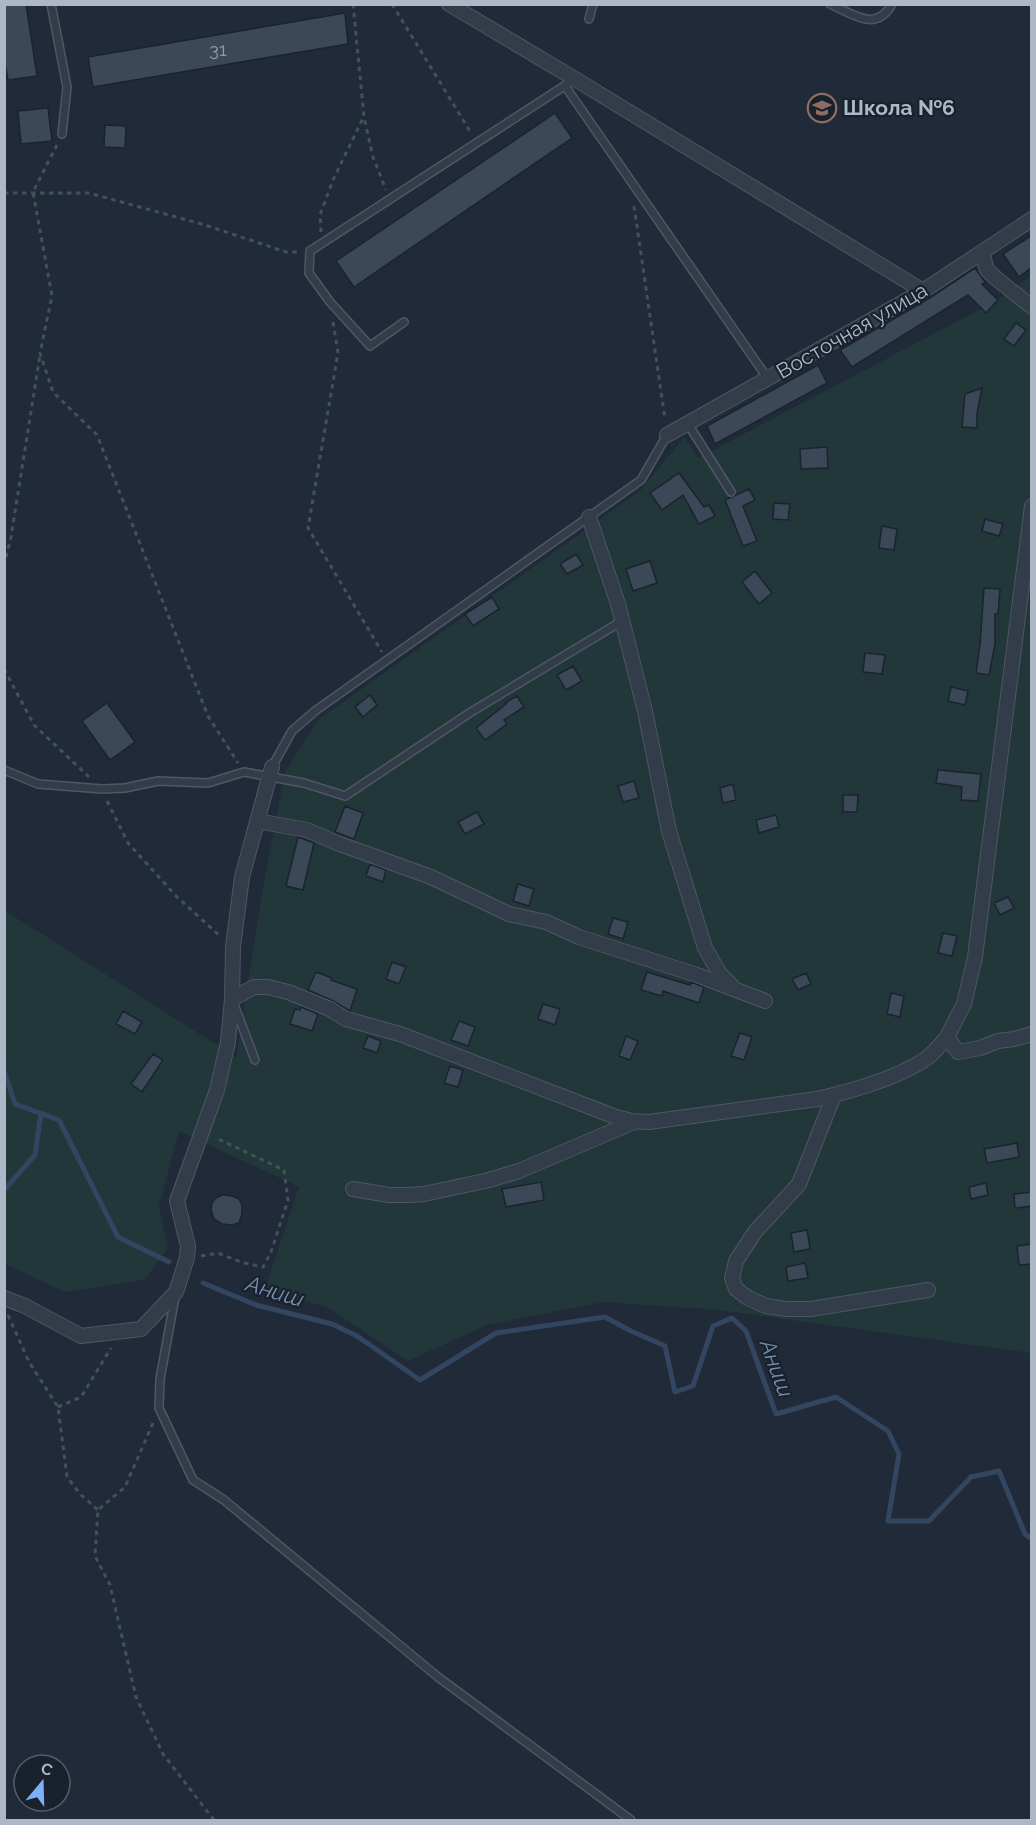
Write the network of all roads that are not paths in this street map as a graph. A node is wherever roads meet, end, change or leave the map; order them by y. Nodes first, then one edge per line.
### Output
1 (51, 4) edge
2 (449, 4) edge
3 (593, 4) edge
4 (830, 4) edge
5 (892, 4) edge
6 (589, 19) dead end
7 (570, 82) junction
8 (62, 134) road end
9 (1032, 219) edge
10 (982, 252) junction
11 (923, 291) junction
12 (1032, 307) edge
13 (404, 322) dead end
14 (768, 379) junction
15 (688, 423) junction
16 (667, 435) joint
17 (731, 492) dead end
18 (1032, 506) edge
19 (589, 517) junction
20 (622, 621) junction
21 (4, 770) edge
22 (271, 772) junction
23 (257, 821) junction
24 (735, 990) junction
25 (232, 999) junction
26 (765, 1001) dead end
27 (1032, 1034) edge
28 (947, 1037) junction
29 (255, 1060) dead end
30 (834, 1095) junction
31 (634, 1122) junction
32 (353, 1189) dead end
33 (928, 1290) dead end
34 (177, 1292) junction
35 (4, 1298) edge
36 (631, 1821) edge

1 - 8 lane
2 - 7 street
3 - 6 lane
4 - 5 lane
7 - 11 street
7 - 13 lane
7 - 14 lane
9 - 10 street, Восточная улица
10 - 11 street, Восточная улица
10 - 12 street
11 - 14 street, Восточная улица
14 - 15 street, Восточная улица
15 - 16 street, Восточная улица
15 - 17 lane
16 - 19 lane
18 - 28 street
19 - 20 street
19 - 22 lane
20 - 22 lane
20 - 24 street
21 - 22 lane
22 - 23 street
23 - 24 street
23 - 25 street
24 - 26 street
25 - 29 lane
25 - 31 street
25 - 34 street
27 - 28 street
28 - 30 street
30 - 31 street
30 - 33 street
31 - 32 street
34 - 35 street
34 - 36 lane

